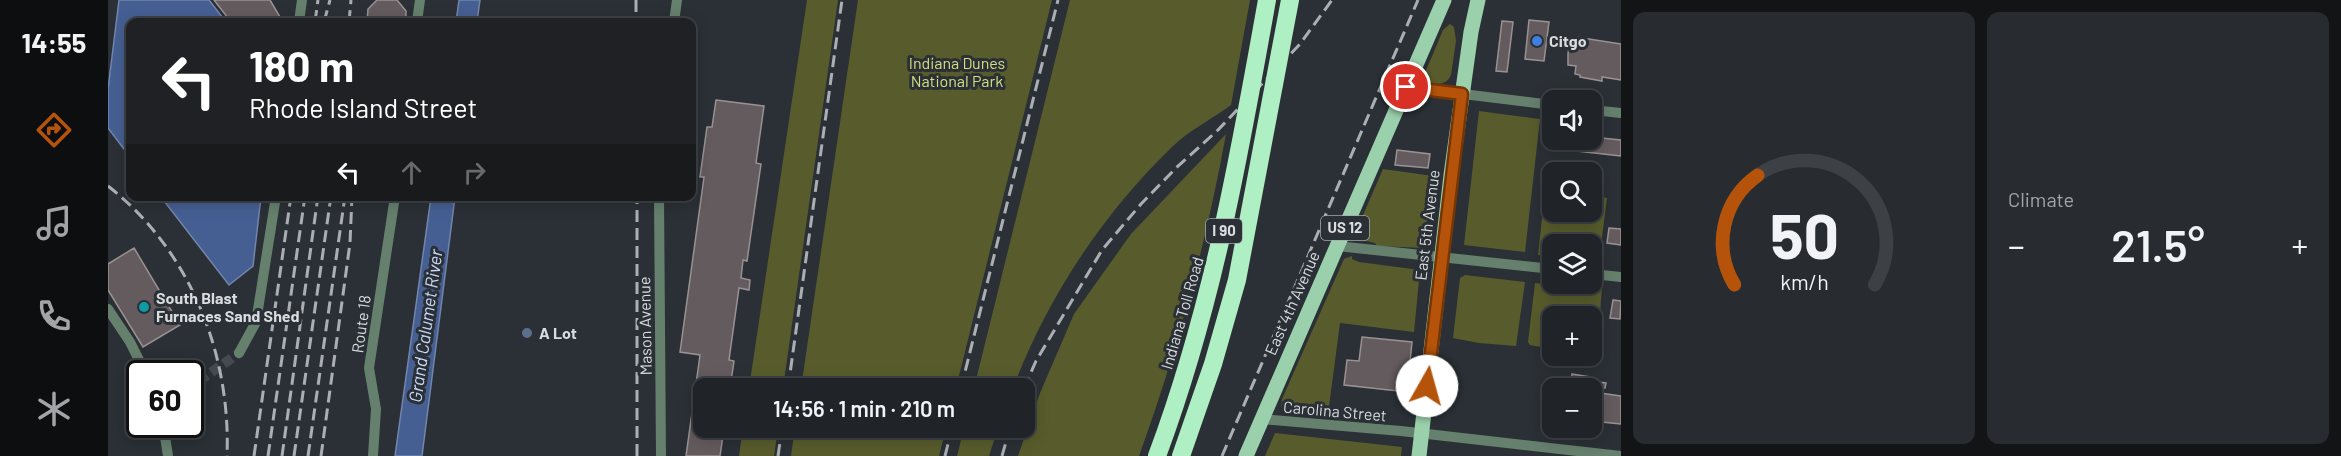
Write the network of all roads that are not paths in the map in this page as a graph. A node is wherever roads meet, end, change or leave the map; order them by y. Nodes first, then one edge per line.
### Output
1 (302, 0) edge
2 (420, 0) edge
3 (677, 0) edge
4 (1267, 0) edge
5 (1290, 0) edge
6 (1444, 0) edge
7 (1478, 0) edge
8 (300, 18) edge
9 (418, 18) edge
10 (675, 18) edge
11 (1406, 87) junction
12 (1462, 94) junction
13 (1542, 104) edge
14 (1602, 111) edge
15 (1621, 113) edge
16 (275, 201) edge
17 (394, 201) edge
18 (659, 201) edge
19 (1337, 246) junction
20 (1442, 257) junction
21 (1542, 268) edge
22 (1602, 275) edge
23 (1621, 278) edge
24 (108, 309) edge
25 (239, 354) tunnel mouth
26 (140, 360) edge
27 (1262, 419) junction
28 (1422, 433) junction
29 (165, 438) edge
30 (168, 456) edge
31 (373, 456) edge
32 (661, 456) edge
33 (1157, 456) edge
34 (1181, 456) edge
35 (1246, 456) edge
36 (1419, 456) edge
37 (1621, 456) edge

1 - 8 street
2 - 9 street
3 - 10 street
4 - 33 highway, Indiana Toll Road / I 90, bridge
5 - 34 highway, I 90, bridge
6 - 11 main road, East 4th Avenue / US 12
7 - 12 main road, East 5th Avenue
11 - 12 street
11 - 19 main road, East 4th Avenue / US 12
12 - 13 street
12 - 20 main road, East 5th Avenue
14 - 15 street
16 - 25 street
17 - 31 street, Route 18
18 - 32 street, Mason Avenue
19 - 20 street
19 - 27 main road, East 4th Avenue / US 12
20 - 21 street
20 - 28 main road, East 5th Avenue
22 - 23 street
24 - 26 street
27 - 28 street, Carolina Street
27 - 35 main road, East 4th Avenue / US 12
28 - 36 main road, East 5th Avenue
28 - 37 street, Carolina Street
29 - 30 street

